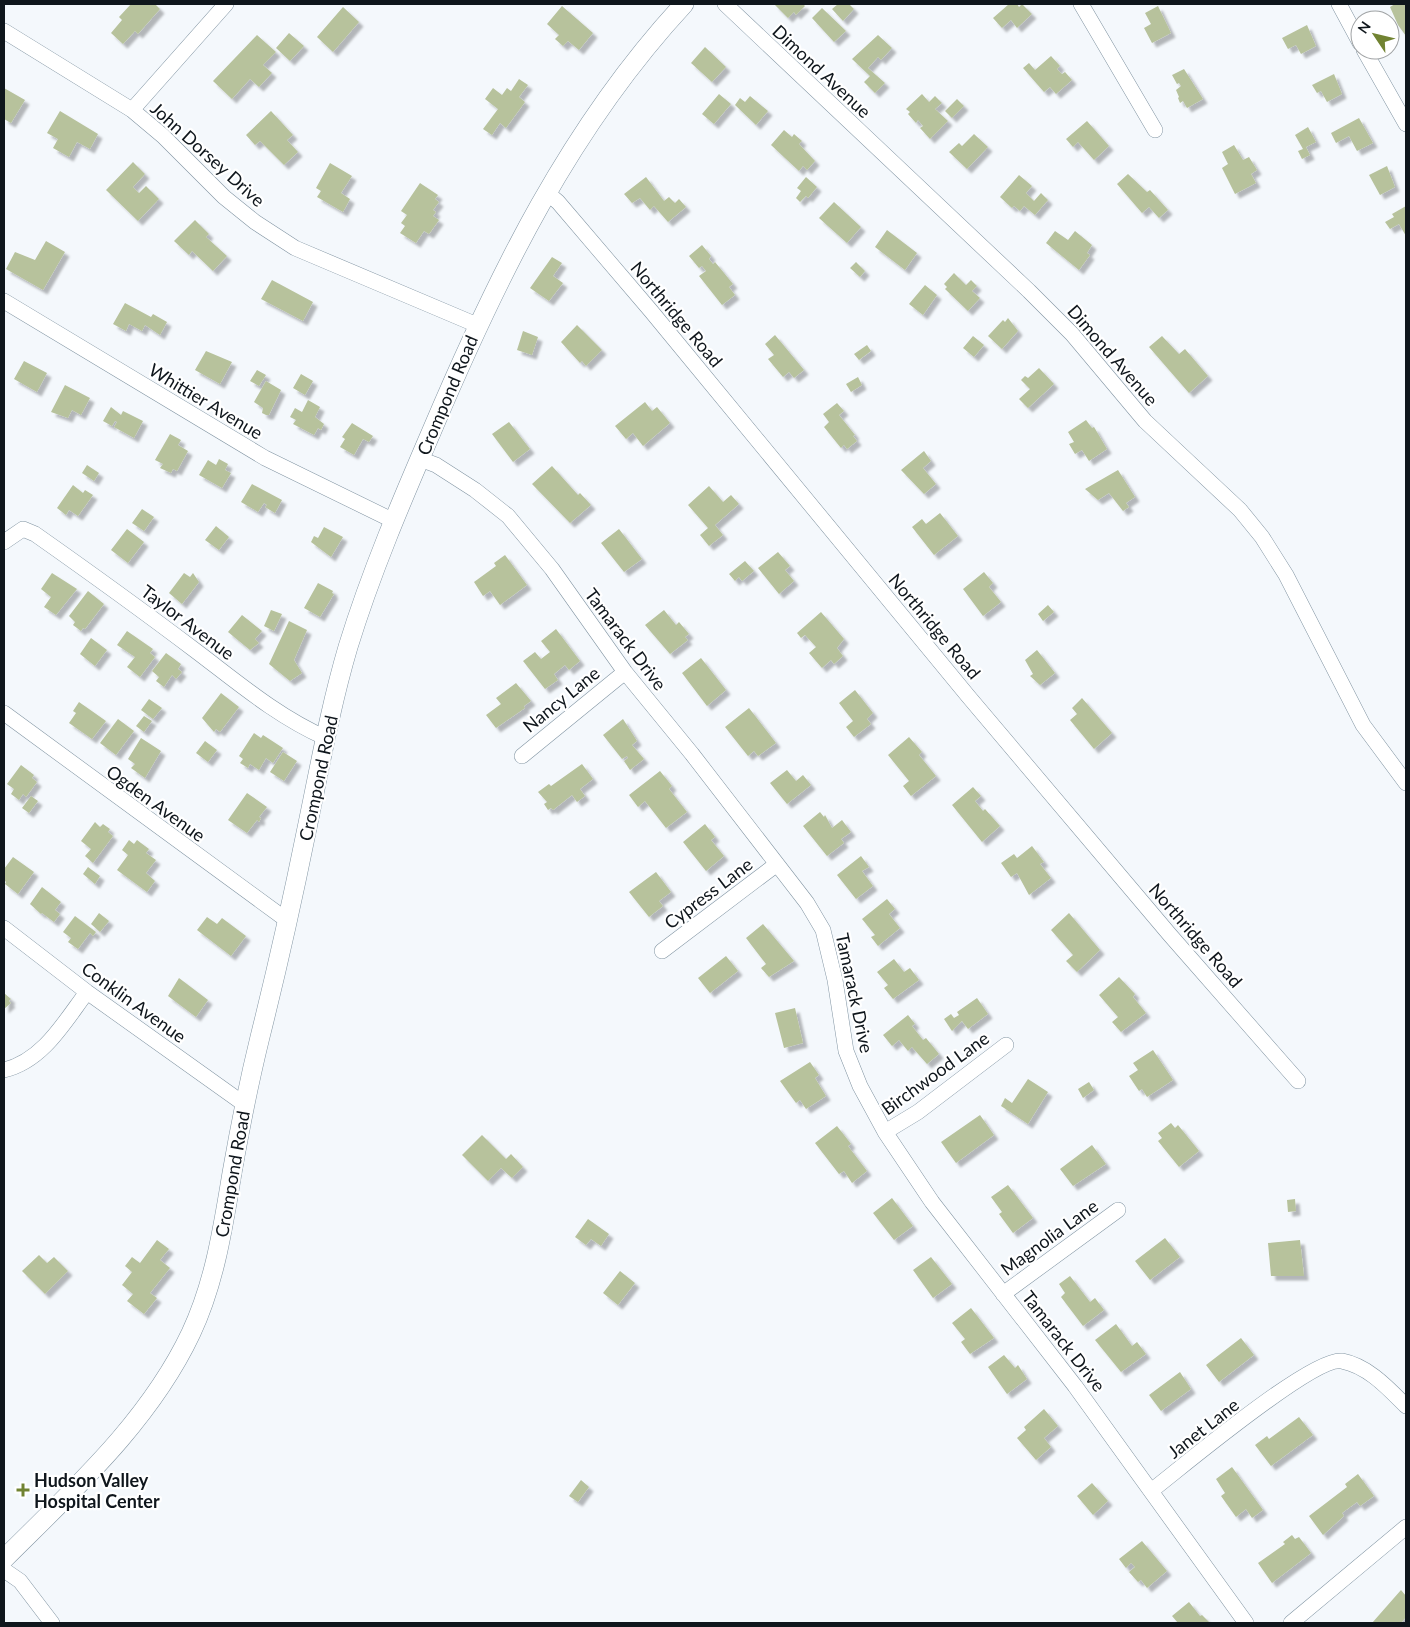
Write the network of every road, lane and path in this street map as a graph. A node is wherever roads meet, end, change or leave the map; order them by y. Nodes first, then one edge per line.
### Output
1 (226, 4) edge
2 (684, 4) edge
3 (725, 4) edge
4 (1082, 4) edge
5 (1338, 4) edge
6 (1350, 25) edge
7 (4, 31) edge
8 (1370, 60) edge
9 (132, 110) junction
10 (1406, 124) edge
11 (1155, 130) dead end
12 (546, 192) junction
13 (4, 301) edge
14 (478, 325) junction
15 (420, 459) junction
16 (394, 521) junction
17 (4, 542) edge
18 (624, 672) junction
19 (4, 713) edge
20 (326, 738) junction
21 (522, 756) dead end
22 (1406, 783) edge
23 (777, 864) junction
24 (288, 921) junction
25 (4, 928) edge
26 (662, 951) dead end
27 (88, 992) junction
28 (1006, 1045) dead end
29 (4, 1070) edge
30 (1298, 1081) dead end
31 (244, 1104) junction
32 (885, 1132) junction
33 (1118, 1210) dead end
34 (1003, 1294) junction
35 (1406, 1406) edge
36 (1152, 1491) junction
37 (1406, 1527) edge
38 (4, 1559) edge
39 (4, 1570) edge
40 (52, 1623) edge
41 (1246, 1623) edge
42 (1291, 1623) edge

1 - 9 street
2 - 12 main road, Crompond Road
3 - 22 street, Dimond Avenue
4 - 11 street
5 - 6 street
7 - 9 street, John Dorsey Drive
8 - 10 street
9 - 14 street, John Dorsey Drive
12 - 14 main road, Crompond Road
12 - 30 street, Northridge Road
13 - 16 street, Whittier Avenue
14 - 15 main road, Crompond Road
15 - 16 main road, Crompond Road
15 - 18 street, Tamarack Drive
16 - 20 main road, Crompond Road
17 - 20 street, Taylor Avenue
18 - 21 street, Nancy Lane
18 - 23 street, Tamarack Drive
19 - 24 street, Ogden Avenue
20 - 24 main road, Crompond Road
23 - 26 street, Cypress Lane
23 - 32 street, Tamarack Drive
24 - 31 main road, Crompond Road
25 - 27 street, Conklin Avenue
27 - 29 street
27 - 31 street, Conklin Avenue
28 - 32 street, Birchwood Lane
31 - 38 main road, Crompond Road
32 - 34 street, Tamarack Drive
33 - 34 street, Magnolia Lane
34 - 36 street, Tamarack Drive
35 - 36 street, Janet Lane
36 - 41 street, Tamarack Drive
37 - 42 street
39 - 40 street

